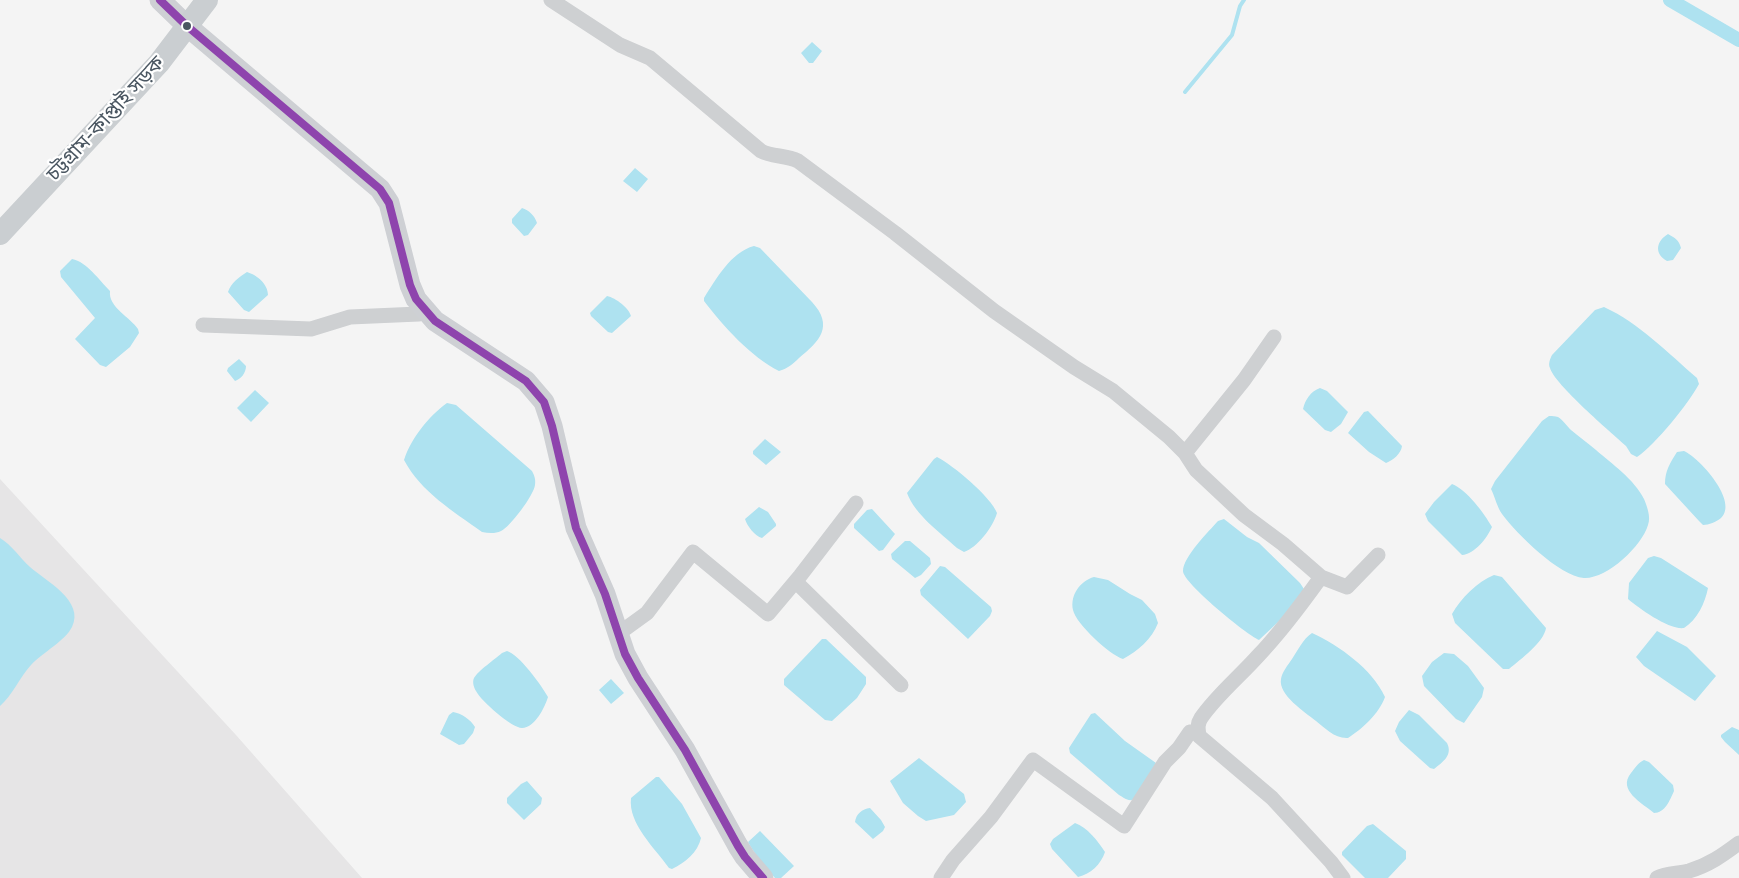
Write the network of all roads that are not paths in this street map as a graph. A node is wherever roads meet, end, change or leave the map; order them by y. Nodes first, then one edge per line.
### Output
1 (160, 0) edge
2 (207, 0) edge
3 (551, 0) edge
4 (187, 26) junction
5 (0, 234) edge
6 (424, 311) junction
7 (203, 325) dead end
8 (1274, 337) dead end
9 (1185, 453) junction
10 (856, 502) dead end
11 (1378, 555) dead end
12 (1321, 577) junction
13 (795, 582) junction
14 (618, 634) junction
15 (901, 685) dead end
16 (1198, 730) junction
17 (1739, 843) edge
18 (764, 878) edge
19 (941, 878) edge
20 (1343, 878) edge
21 (1657, 878) edge

1 - 4 main road
2 - 4 main road, চট্টগ্রাম-কাপ্তাই সড়ক
3 - 9 street
4 - 5 main road, চট্টগ্রাম-কাপ্তাই সড়ক
4 - 6 main road
6 - 7 street
6 - 14 main road
8 - 9 street
9 - 12 street
10 - 13 street
11 - 12 street
12 - 16 street
13 - 14 street
13 - 15 street
14 - 18 main road
16 - 19 street
16 - 20 street
17 - 21 street

